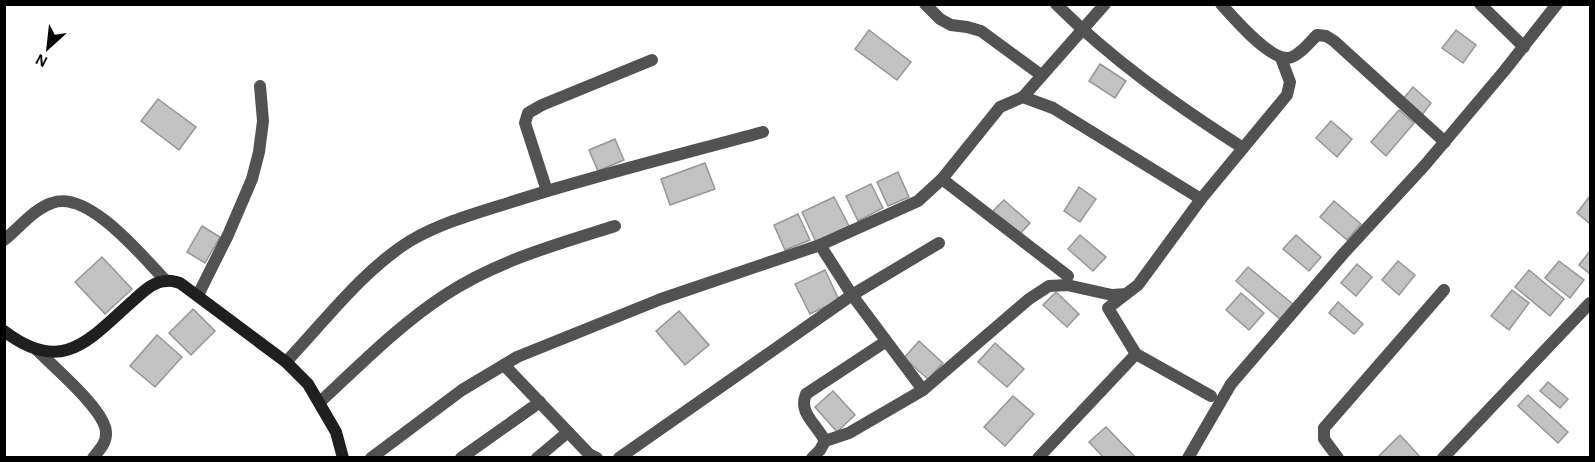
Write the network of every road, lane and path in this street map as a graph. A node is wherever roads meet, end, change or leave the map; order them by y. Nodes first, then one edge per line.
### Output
1 (925, 4) edge
2 (1056, 4) edge
3 (1105, 4) edge
4 (1221, 4) edge
5 (1480, 4) edge
6 (1557, 4) edge
7 (1082, 30) junction
8 (1524, 47) junction
9 (1281, 58) junction
10 (652, 60) dead end
11 (1041, 75) junction
12 (260, 86) dead end
13 (1023, 97) junction
14 (763, 132) dead end
15 (1445, 142) junction
16 (1243, 148) junction
17 (942, 178) junction
18 (547, 191) junction
19 (1201, 199) junction
20 (615, 226) dead end
21 (4, 240) edge
22 (939, 243) dead end
23 (820, 245) junction
24 (1068, 276) dead end
25 (165, 280) junction
26 (1444, 290) dead end
27 (1126, 294) junction
28 (198, 295) junction
29 (852, 295) junction
30 (1590, 303) edge
31 (4, 331) edge
32 (885, 342) junction
33 (36, 349) junction
34 (1136, 354) junction
35 (286, 362) junction
36 (504, 365) junction
37 (923, 390) junction
38 (1211, 396) dead end
39 (320, 402) junction
40 (540, 402) junction
41 (568, 432) junction
42 (825, 441) junction
43 (93, 458) edge
44 (343, 458) edge
45 (371, 458) edge
46 (462, 458) edge
47 (537, 458) edge
48 (597, 458) edge
49 (619, 458) edge
50 (812, 458) edge
51 (1038, 458) edge
52 (1188, 458) edge
53 (1338, 458) edge
54 (1443, 458) edge

1 - 11 street
2 - 7 street
3 - 7 street
4 - 9 street
5 - 8 street
6 - 8 street
7 - 11 street
7 - 16 street
8 - 15 street
9 - 15 street
9 - 16 street
10 - 18 street
11 - 13 street
12 - 28 street
13 - 17 street
13 - 19 street
14 - 18 street
15 - 52 street
16 - 19 street
17 - 23 street
17 - 24 street
18 - 35 street
19 - 27 street
20 - 39 street
21 - 25 street
22 - 29 street
23 - 29 street
23 - 36 street
25 - 28 street
25 - 33 street
26 - 53 street
27 - 34 street
27 - 37 street
28 - 35 street
29 - 32 street
29 - 49 street
30 - 54 street
31 - 33 street
32 - 37 street
32 - 42 street
33 - 43 street
34 - 38 street
34 - 51 street
35 - 39 street
36 - 40 street
36 - 45 street
37 - 42 street
39 - 44 street
40 - 41 street
40 - 46 street
41 - 47 street
41 - 48 street
42 - 50 street

